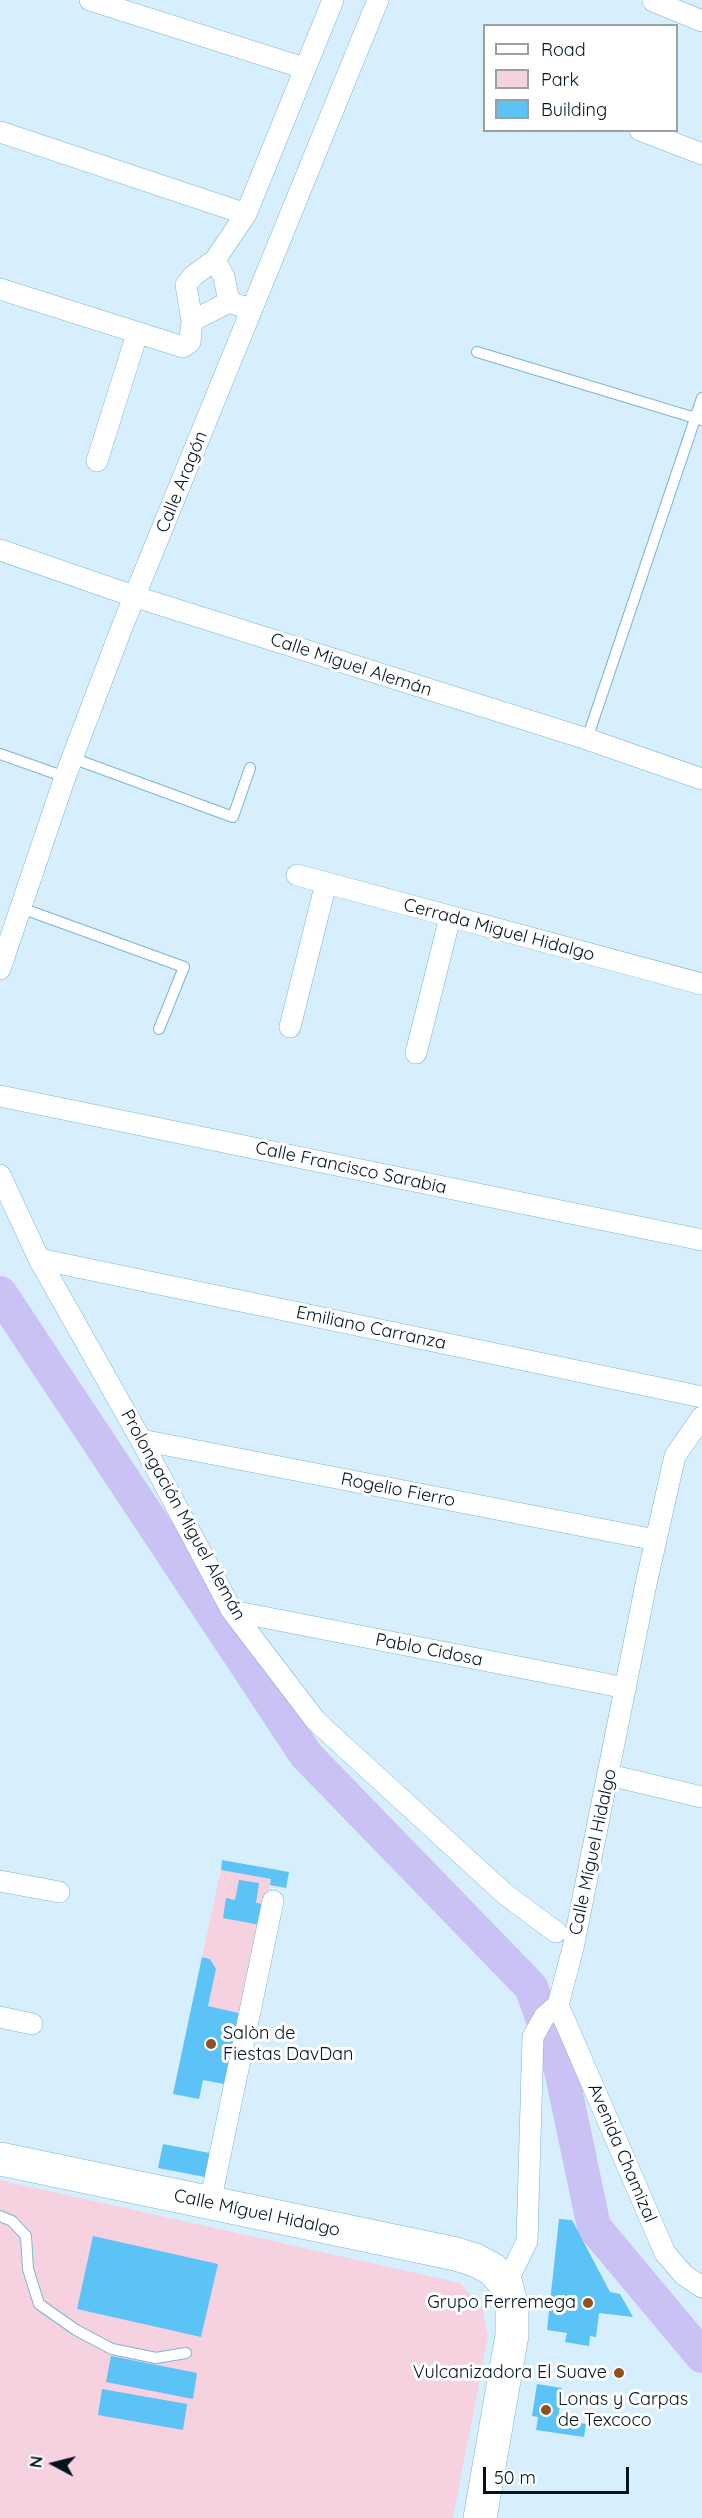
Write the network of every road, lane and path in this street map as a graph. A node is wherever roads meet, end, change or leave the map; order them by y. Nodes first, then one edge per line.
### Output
1 (90, 0) edge
2 (333, 0) edge
3 (378, 0) edge
4 (653, 1) edge
5 (702, 21) edge
6 (304, 68) junction
7 (0, 132) edge
8 (645, 132) edge
9 (702, 154) edge
10 (246, 214) junction
11 (215, 260) junction
12 (0, 289) edge
13 (229, 302) junction
14 (250, 309) junction
15 (192, 321) junction
16 (137, 334) junction
17 (477, 352) dead end
18 (702, 398) edge
19 (699, 419) edge
20 (97, 461) dead end
21 (0, 550) edge
22 (136, 597) junction
23 (587, 739) junction
24 (0, 753) edge
25 (69, 767) junction
26 (250, 768) dead end
27 (702, 779) edge
28 (297, 875) dead end
29 (326, 883) junction
30 (21, 908) junction
31 (450, 917) junction
32 (0, 969) edge
33 (702, 984) edge
34 (290, 1027) dead end
35 (159, 1029) dead end
36 (416, 1053) dead end
37 (0, 1096) edge
38 (0, 1175) edge
39 (702, 1240) edge
40 (39, 1259) junction
41 (702, 1397) edge
42 (702, 1417) edge
43 (141, 1440) junction
44 (656, 1540) junction
45 (232, 1611) junction
46 (626, 1688) junction
47 (609, 1775) junction
48 (702, 1797) edge
49 (0, 1881) edge
50 (59, 1892) dead end
51 (273, 1901) dead end
52 (556, 1932) dead end
53 (0, 2017) edge
54 (546, 2017) junction
55 (32, 2024) dead end
56 (0, 2159) edge
57 (210, 2203) junction
58 (0, 2216) edge
59 (506, 2284) junction
60 (702, 2288) edge
61 (186, 2353) dead end
62 (480, 2518) edge

1 - 6 street
2 - 6 street
3 - 14 street, Calle Aragón
4 - 5 street
6 - 10 street
7 - 10 street
8 - 9 street
10 - 11 street
11 - 13 street
11 - 15 street
12 - 16 street
13 - 14 street
13 - 15 street
14 - 22 street, Calle Aragón
15 - 16 street
16 - 20 street
17 - 19 lane
18 - 19 lane
19 - 23 lane
21 - 22 street, Calle Miguel Alemán
22 - 23 street, Calle Miguel Alemán
22 - 25 street, Calle Aragón
23 - 27 street, Calle Miguel Alemán
24 - 25 lane
25 - 26 lane
25 - 30 street, Calle Aragón
28 - 29 street, Cerrada Miguel Hidalgo
29 - 31 street, Cerrada Miguel Hidalgo
29 - 34 street
30 - 32 street, Calle Aragón
30 - 35 lane
31 - 33 street, Cerrada Miguel Hidalgo
31 - 36 street
37 - 39 street, Calle Francisco Sarabia
38 - 40 street, Prolongación Miguel Alemán
40 - 41 street, Emiliano Carranza
40 - 43 street, Prolongación Miguel Alemán
42 - 44 street, Calle Míguel Hidalgo
43 - 44 street, Rogelio Fierro
43 - 45 street, Prolongación Miguel Alemán
44 - 46 street, Calle Míguel Hidalgo
45 - 46 street, Pablo Cidosa
45 - 52 street, Prolongación Miguel Alemán
46 - 47 street, Calle Míguel Hidalgo
47 - 48 street
47 - 54 street, Calle Míguel Hidalgo
49 - 50 street
51 - 57 street
53 - 55 street
54 - 59 street, Calle Míguel Hidalgo
54 - 60 street, Avenida Chamizal
56 - 57 main road, Calle Míguel Hidalgo
57 - 59 main road, Calle Míguel Hidalgo
58 - 61 lane
59 - 62 main road

